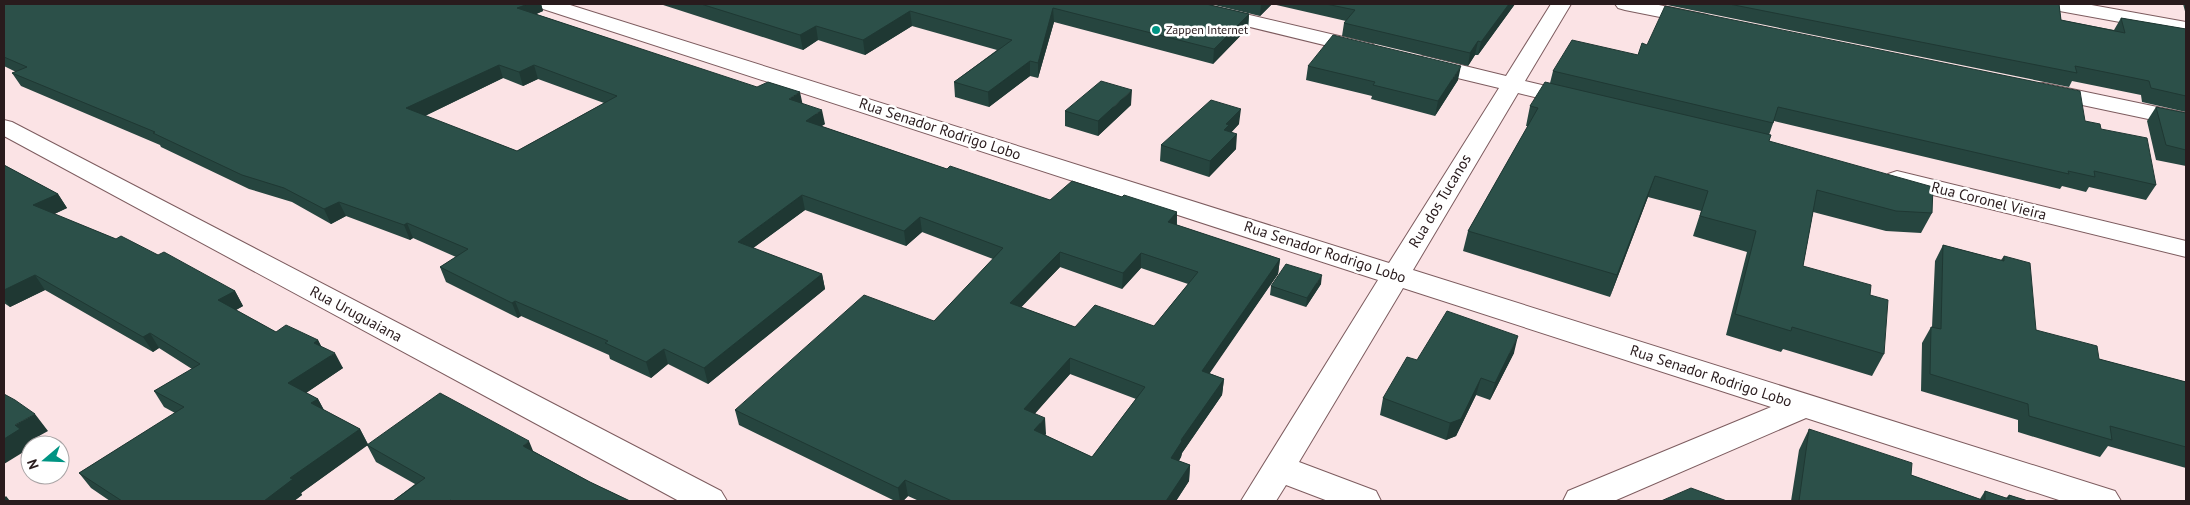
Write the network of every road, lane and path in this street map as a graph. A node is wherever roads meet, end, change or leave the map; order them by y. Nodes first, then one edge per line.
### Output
1 (547, 4) edge
2 (1179, 4) edge
3 (1561, 4) edge
4 (1625, 4) edge
5 (2054, 4) edge
6 (1721, 24) edge
7 (2186, 28) edge
8 (1512, 84) junction
9 (2022, 86) edge
10 (1598, 106) edge
11 (2186, 120) edge
12 (4, 127) edge
13 (1878, 174) edge
14 (2186, 250) edge
15 (1396, 274) junction
16 (1804, 406) junction
17 (1278, 468) junction
18 (709, 501) edge
19 (1258, 501) edge
20 (1364, 501) edge
21 (1580, 501) edge
22 (2103, 501) edge

1 - 15 street, Rua Senador Rodrigo Lobo
2 - 8 street
3 - 8 street, Rua dos Tucanos
4 - 6 street
5 - 7 street
8 - 10 street
8 - 15 street, Rua dos Tucanos
9 - 11 street
12 - 18 street, Rua Uruguaiana
13 - 14 street, Rua Coronel Vieira
15 - 16 street, Rua Senador Rodrigo Lobo
15 - 17 street, Rua dos Tucanos
16 - 21 street
16 - 22 street, Rua Senador Rodrigo Lobo
17 - 19 street, Rua dos Tucanos
17 - 20 street

